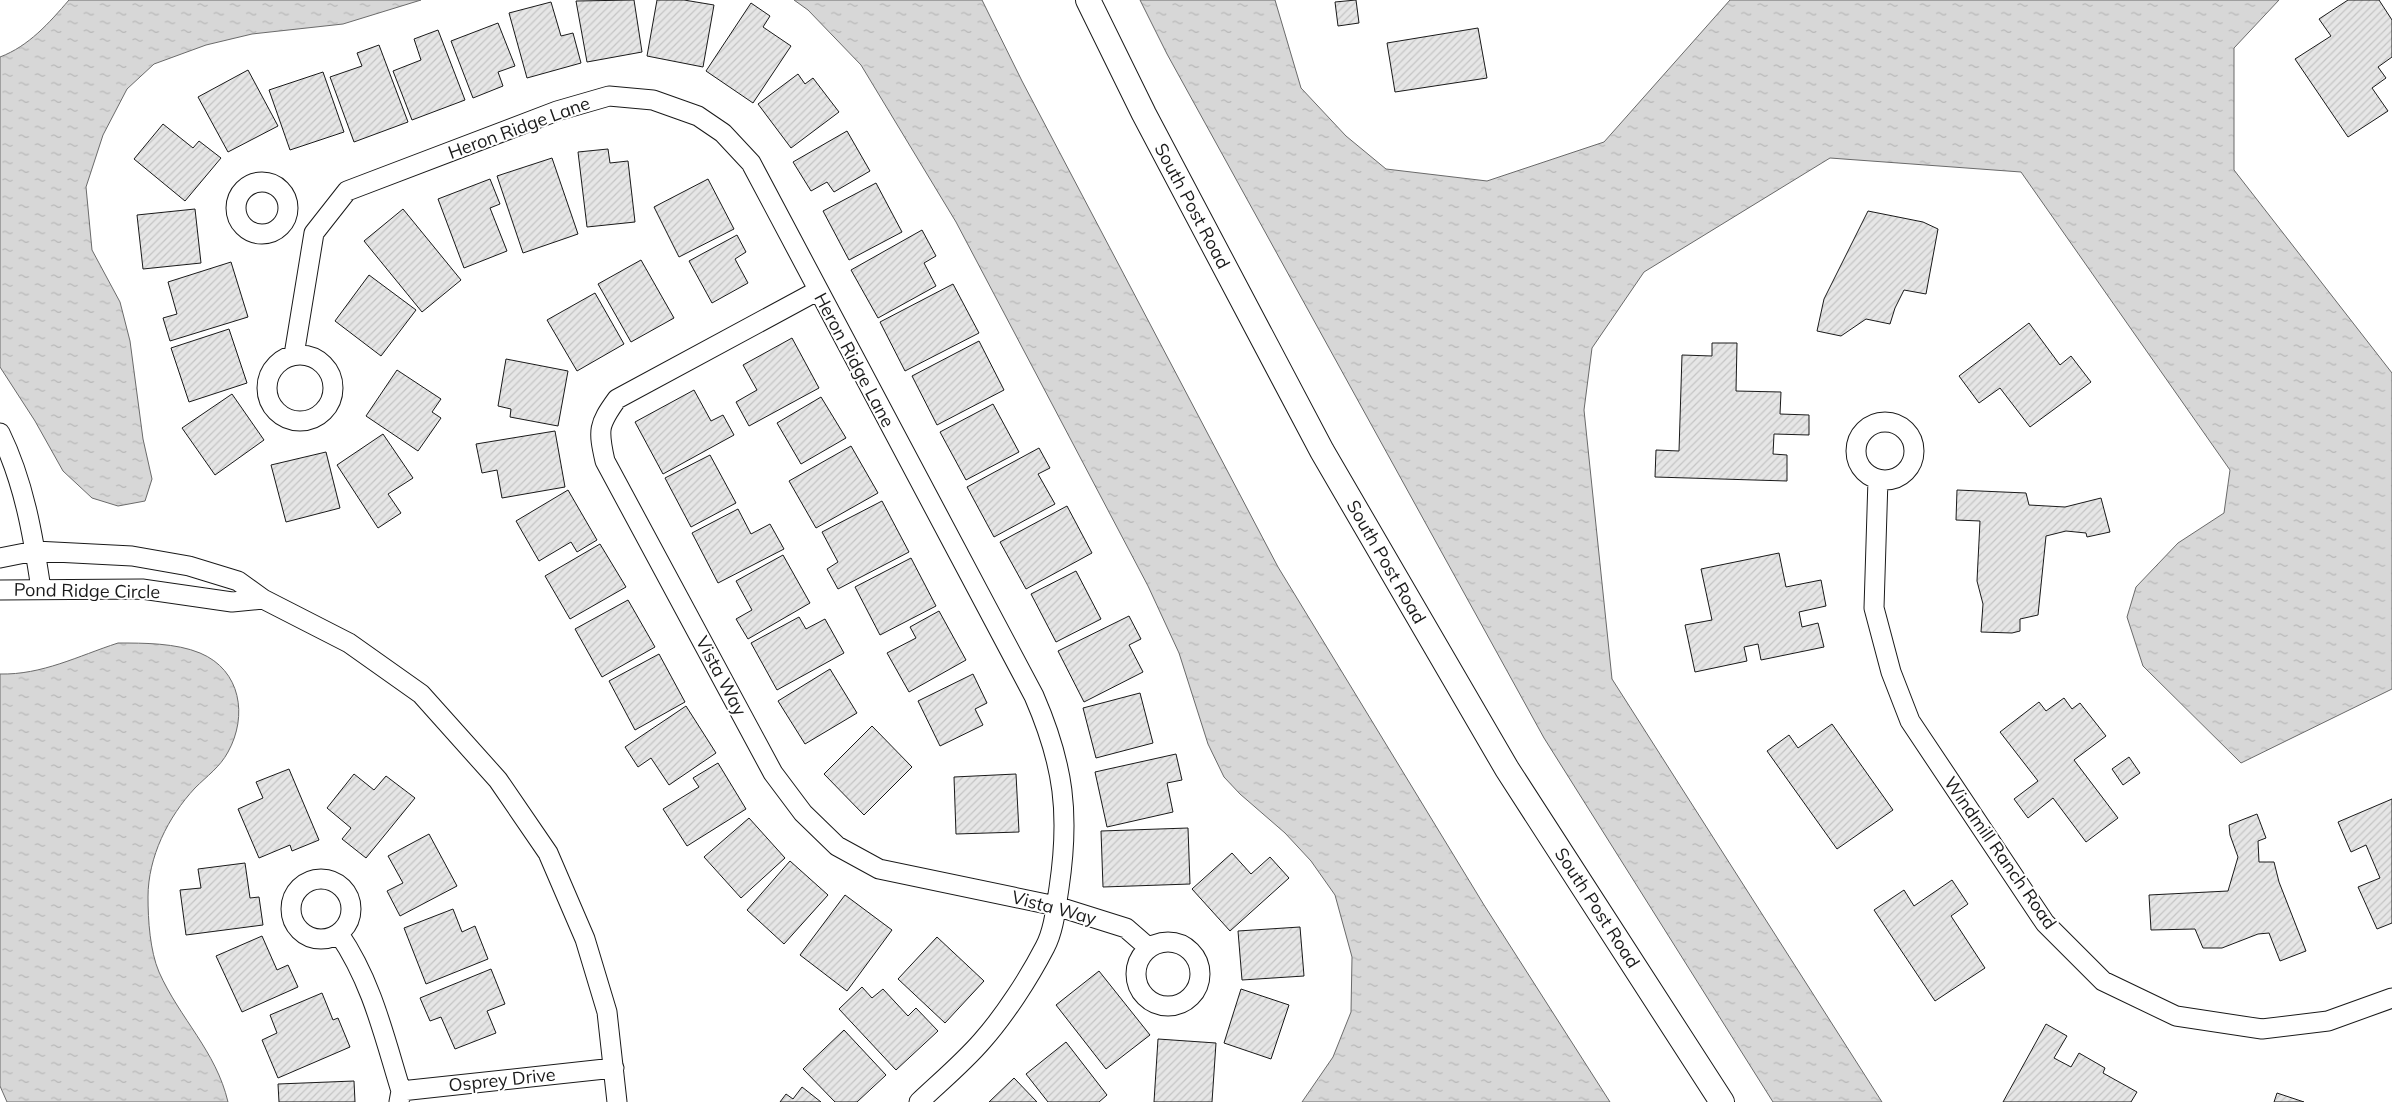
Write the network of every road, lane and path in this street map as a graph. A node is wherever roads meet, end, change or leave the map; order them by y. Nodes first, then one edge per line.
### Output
1 (1088, 0) edge
2 (286, 218) dead end
3 (314, 233) junction
4 (817, 291) junction
5 (294, 355) dead end
6 (0, 433) edge
7 (1878, 479) dead end
8 (35, 551) junction
9 (1, 554) edge
10 (41, 589) junction
11 (4, 590) edge
12 (263, 599) junction
13 (1056, 906) junction
14 (339, 934) dead end
15 (1149, 948) dead end
16 (2392, 998) edge
17 (614, 1068) junction
18 (400, 1096) edge
19 (618, 1102) edge
20 (920, 1102) edge
21 (1722, 1102) edge

1 - 21 street, South Post Road
2 - 3 street
3 - 4 street, Heron Ridge Lane
3 - 5 street, Heron Ridge Lane
4 - 13 street, Heron Ridge Lane
4 - 13 street, Vista Way
6 - 8 street
7 - 16 street, Windmill Ranch Road
8 - 9 street, Pond Ridge Circle
8 - 10 street
8 - 12 street, Pond Ridge Circle
9 - 11 street
10 - 11 street, Pond Ridge Circle
10 - 12 street, Pond Ridge Circle
12 - 17 street, Pond Ridge Circle
13 - 15 street, Vista Way
13 - 20 street, Heron Ridge Lane
14 - 18 street
17 - 18 street, Osprey Drive
17 - 19 street, Pond Ridge Circle

